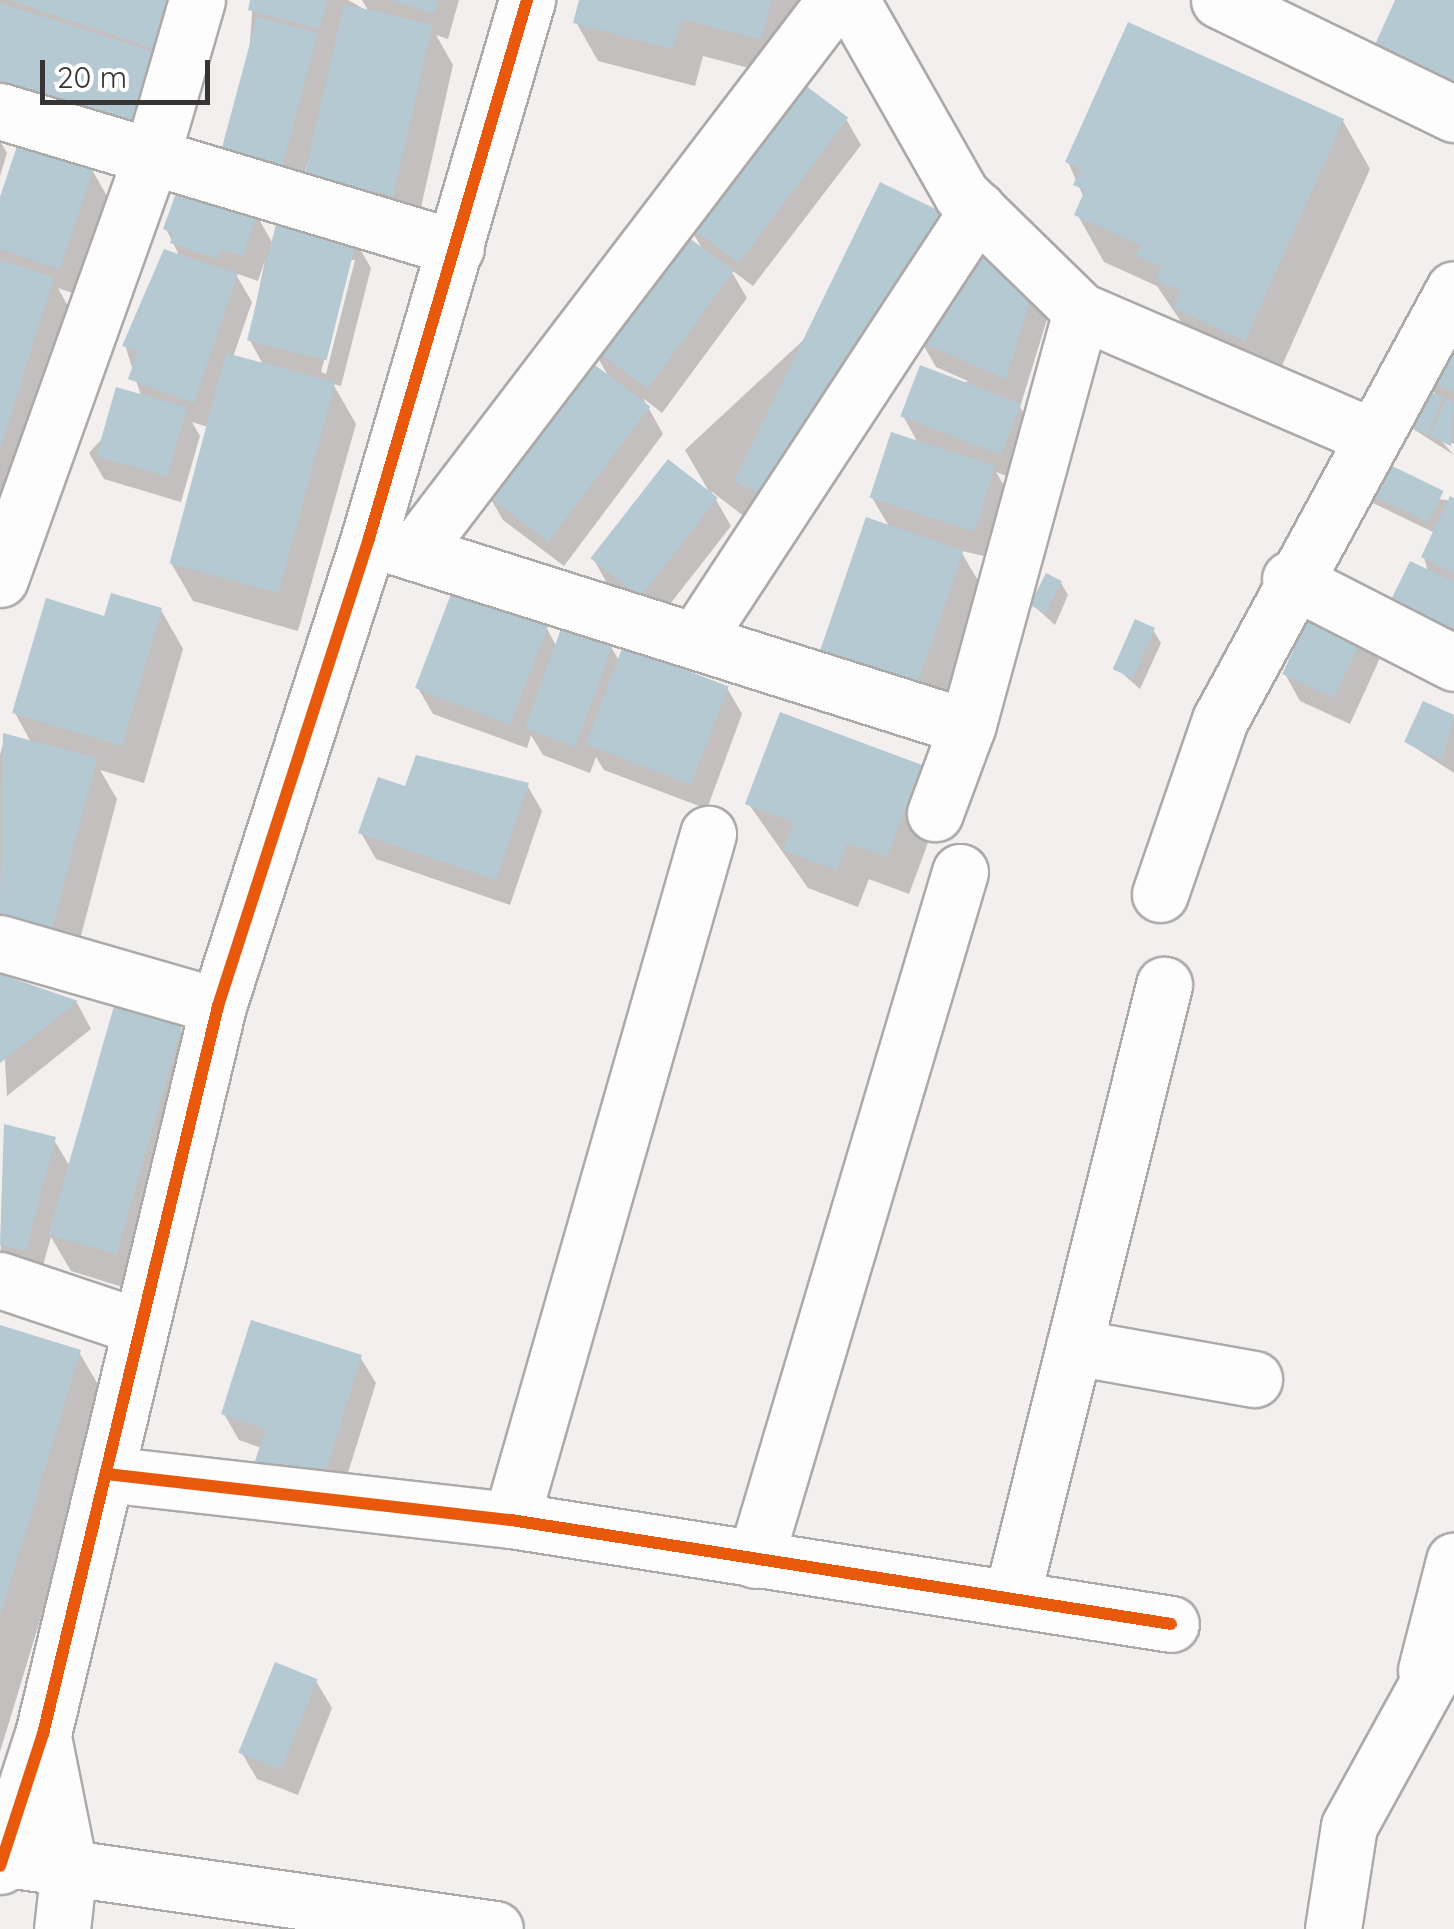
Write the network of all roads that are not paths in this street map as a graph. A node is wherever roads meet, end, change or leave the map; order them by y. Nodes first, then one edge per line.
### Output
1 (197, 0) edge
2 (526, 0) edge
3 (835, 0) edge
4 (851, 0) edge
5 (1218, 0) edge
6 (1321, 21) edge
7 (0, 112) edge
8 (1454, 114) edge
9 (152, 155) junction
10 (978, 209) junction
11 (456, 248) junction
12 (1454, 289) edge
13 (1081, 311) junction
14 (1371, 436) junction
15 (12, 505) edge
16 (391, 545) junction
17 (1290, 578) junction
18 (0, 579) edge
19 (695, 641) junction
20 (1454, 663) edge
21 (968, 727) junction
22 (935, 813) dead end
23 (708, 834) dead end
24 (960, 872) dead end
25 (1160, 894) dead end
26 (0, 944) edge
27 (1164, 985) dead end
28 (218, 1006) junction
29 (0, 1280) edge
30 (137, 1326) junction
31 (1074, 1347) junction
32 (1254, 1380) dead end
33 (106, 1474) junction
34 (511, 1520) junction
35 (755, 1560) junction
36 (1454, 1561) edge
37 (1012, 1596) junction
38 (1171, 1624) dead end
39 (1454, 1635) edge
40 (1420, 1692) junction
41 (43, 1734) junction
42 (0, 1858) edge
43 (0, 1866) edge
44 (69, 1867) junction
45 (62, 1929) edge
46 (495, 1929) edge
47 (1333, 1929) edge

1 - 9 street
2 - 11 street
3 - 16 street
4 - 10 street
5 - 6 street
6 - 8 street
7 - 9 street
9 - 11 street
9 - 15 street
10 - 13 street
10 - 19 street
11 - 16 street
12 - 14 street
13 - 14 street
13 - 21 street
14 - 17 street
15 - 18 street
16 - 19 street
16 - 28 street
17 - 20 street
17 - 25 street
19 - 21 street
21 - 22 street
23 - 34 street
24 - 35 street
26 - 28 street
27 - 31 street
28 - 30 street
29 - 30 street
30 - 33 street
31 - 32 street
31 - 37 street
33 - 34 street
33 - 41 street
34 - 35 street
35 - 37 street
36 - 40 street
37 - 38 street
39 - 40 street
40 - 47 street
41 - 42 street
41 - 44 street
42 - 43 street
42 - 44 street
44 - 45 street
44 - 46 street

